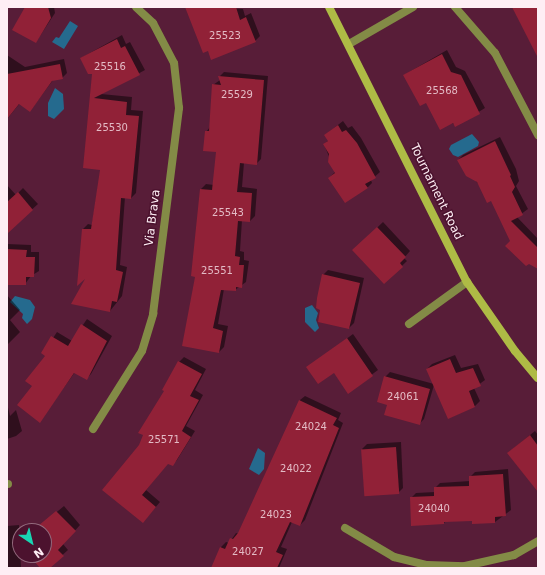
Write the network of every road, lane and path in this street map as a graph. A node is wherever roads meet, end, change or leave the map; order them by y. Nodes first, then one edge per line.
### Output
1 (136, 7) edge
2 (330, 7) edge
3 (413, 7) edge
4 (455, 7) edge
5 (349, 44) junction
6 (538, 136) edge
7 (467, 282) junction
8 (409, 324) dead end
9 (538, 378) edge
10 (93, 429) dead end
11 (345, 528) dead end
12 (538, 541) edge

1 - 10 street, Via Brava
2 - 5 street, Tournament Road
3 - 5 street
4 - 6 street
5 - 7 street, Tournament Road
7 - 8 street
7 - 9 street, Tournament Road
11 - 12 street

